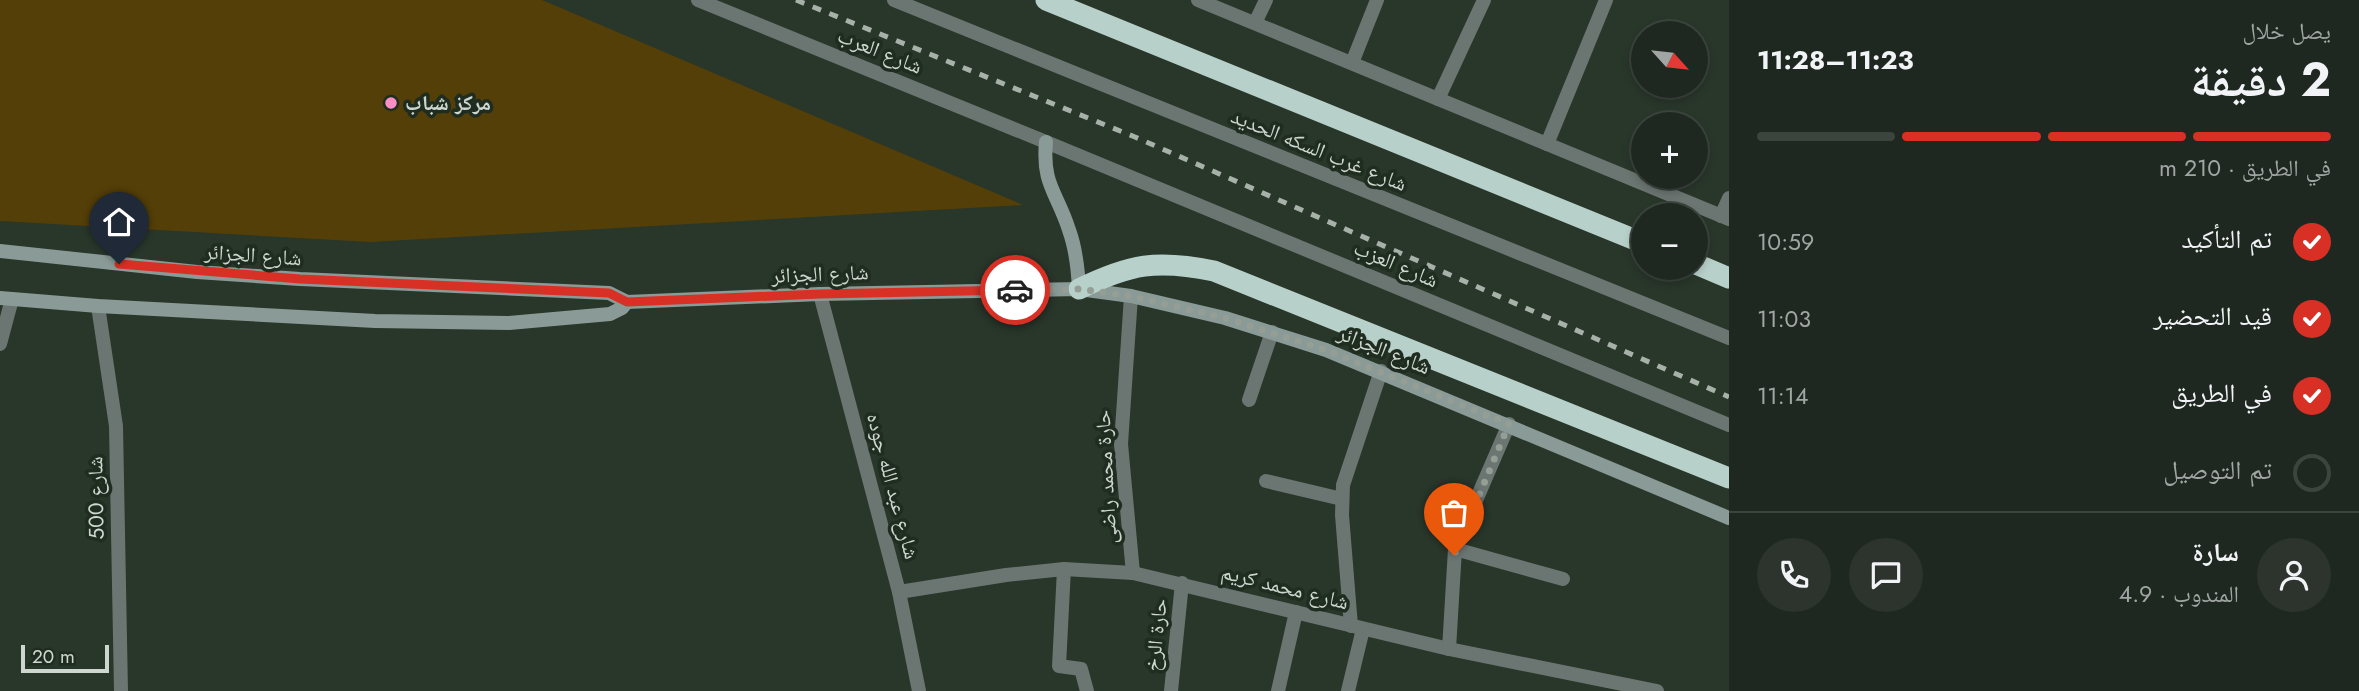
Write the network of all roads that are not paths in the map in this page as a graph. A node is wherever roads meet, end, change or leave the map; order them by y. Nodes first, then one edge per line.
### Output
1 (698, 0) edge
2 (894, 0) edge
3 (1046, 0) edge
4 (1198, 0) edge
5 (1266, 0) edge
6 (1377, 0) edge
7 (1484, 0) edge
8 (1606, 0) edge
9 (1255, 23) junction
10 (1352, 63) junction
11 (1438, 99) junction
12 (1046, 142) junction
13 (1547, 144) junction
14 (1729, 198) edge
15 (1725, 217) edge
16 (1631, 238) edge
17 (0, 251) edge
18 (1708, 269) edge
19 (1729, 278) edge
20 (1079, 289) junction
21 (820, 294) junction
22 (1131, 296) junction
23 (6, 298) edge
24 (627, 302) junction
25 (98, 306) junction
26 (1272, 332) junction
27 (1729, 338) edge
28 (0, 344) edge
29 (1381, 371) junction
30 (1249, 400) dead end
31 (1509, 424) junction
32 (1729, 425) edge
33 (1729, 478) edge
34 (1266, 481) dead end
35 (1342, 499) junction
36 (1729, 518) edge
37 (1455, 549) junction
38 (1064, 569) junction
39 (1133, 573) junction
40 (1563, 579) dead end
41 (1182, 583) junction
42 (899, 592) junction
43 (1296, 612) junction
44 (1357, 627) junction
45 (1448, 649) junction
46 (1648, 690) edge
47 (121, 691) edge
48 (919, 691) edge
49 (1087, 691) edge
50 (1171, 691) edge
51 (1278, 691) edge
52 (1348, 691) edge

1 - 12 street, شارع العرب
2 - 27 street, شارع غرب السكه الحديد
3 - 16 highway
4 - 9 street
5 - 9 street
6 - 10 street
7 - 11 street
8 - 13 street
9 - 10 street
10 - 11 street
11 - 13 street
12 - 20 street
12 - 32 street, شارع العزب
13 - 15 street
14 - 15 street
17 - 24 street, شارع الجزائر
18 - 19 highway
20 - 21 street, شارع الجزائر
20 - 22 street, شارع الجزائر
20 - 33 highway
21 - 24 street, شارع الجزائر
21 - 42 street, شارع عبد الله جوده
22 - 26 street, شارع الجزائر
22 - 39 street, حارة محمد راضى
23 - 25 street, شارع الجزائر
23 - 28 street
24 - 25 street, شارع الجزائر
25 - 47 street, شارع 500
26 - 29 street, شارع الجزائر
26 - 30 street
29 - 31 street, شارع الجزائر
29 - 35 street
31 - 36 street, شارع الجزائر
31 - 37 street
34 - 35 street
35 - 44 street
37 - 40 street
37 - 45 street
38 - 39 street, شارع محمد كريم
38 - 42 street, شارع محمد كريم
38 - 49 street
39 - 41 street, شارع محمد كريم
41 - 43 street, شارع محمد كريم
41 - 50 street, حارة الرخ
42 - 48 street, شارع عبد الله جوده
43 - 44 street, شارع محمد كريم
43 - 51 street
44 - 45 street, شارع محمد كريم
44 - 52 street
45 - 46 street, شارع محمد كريم

